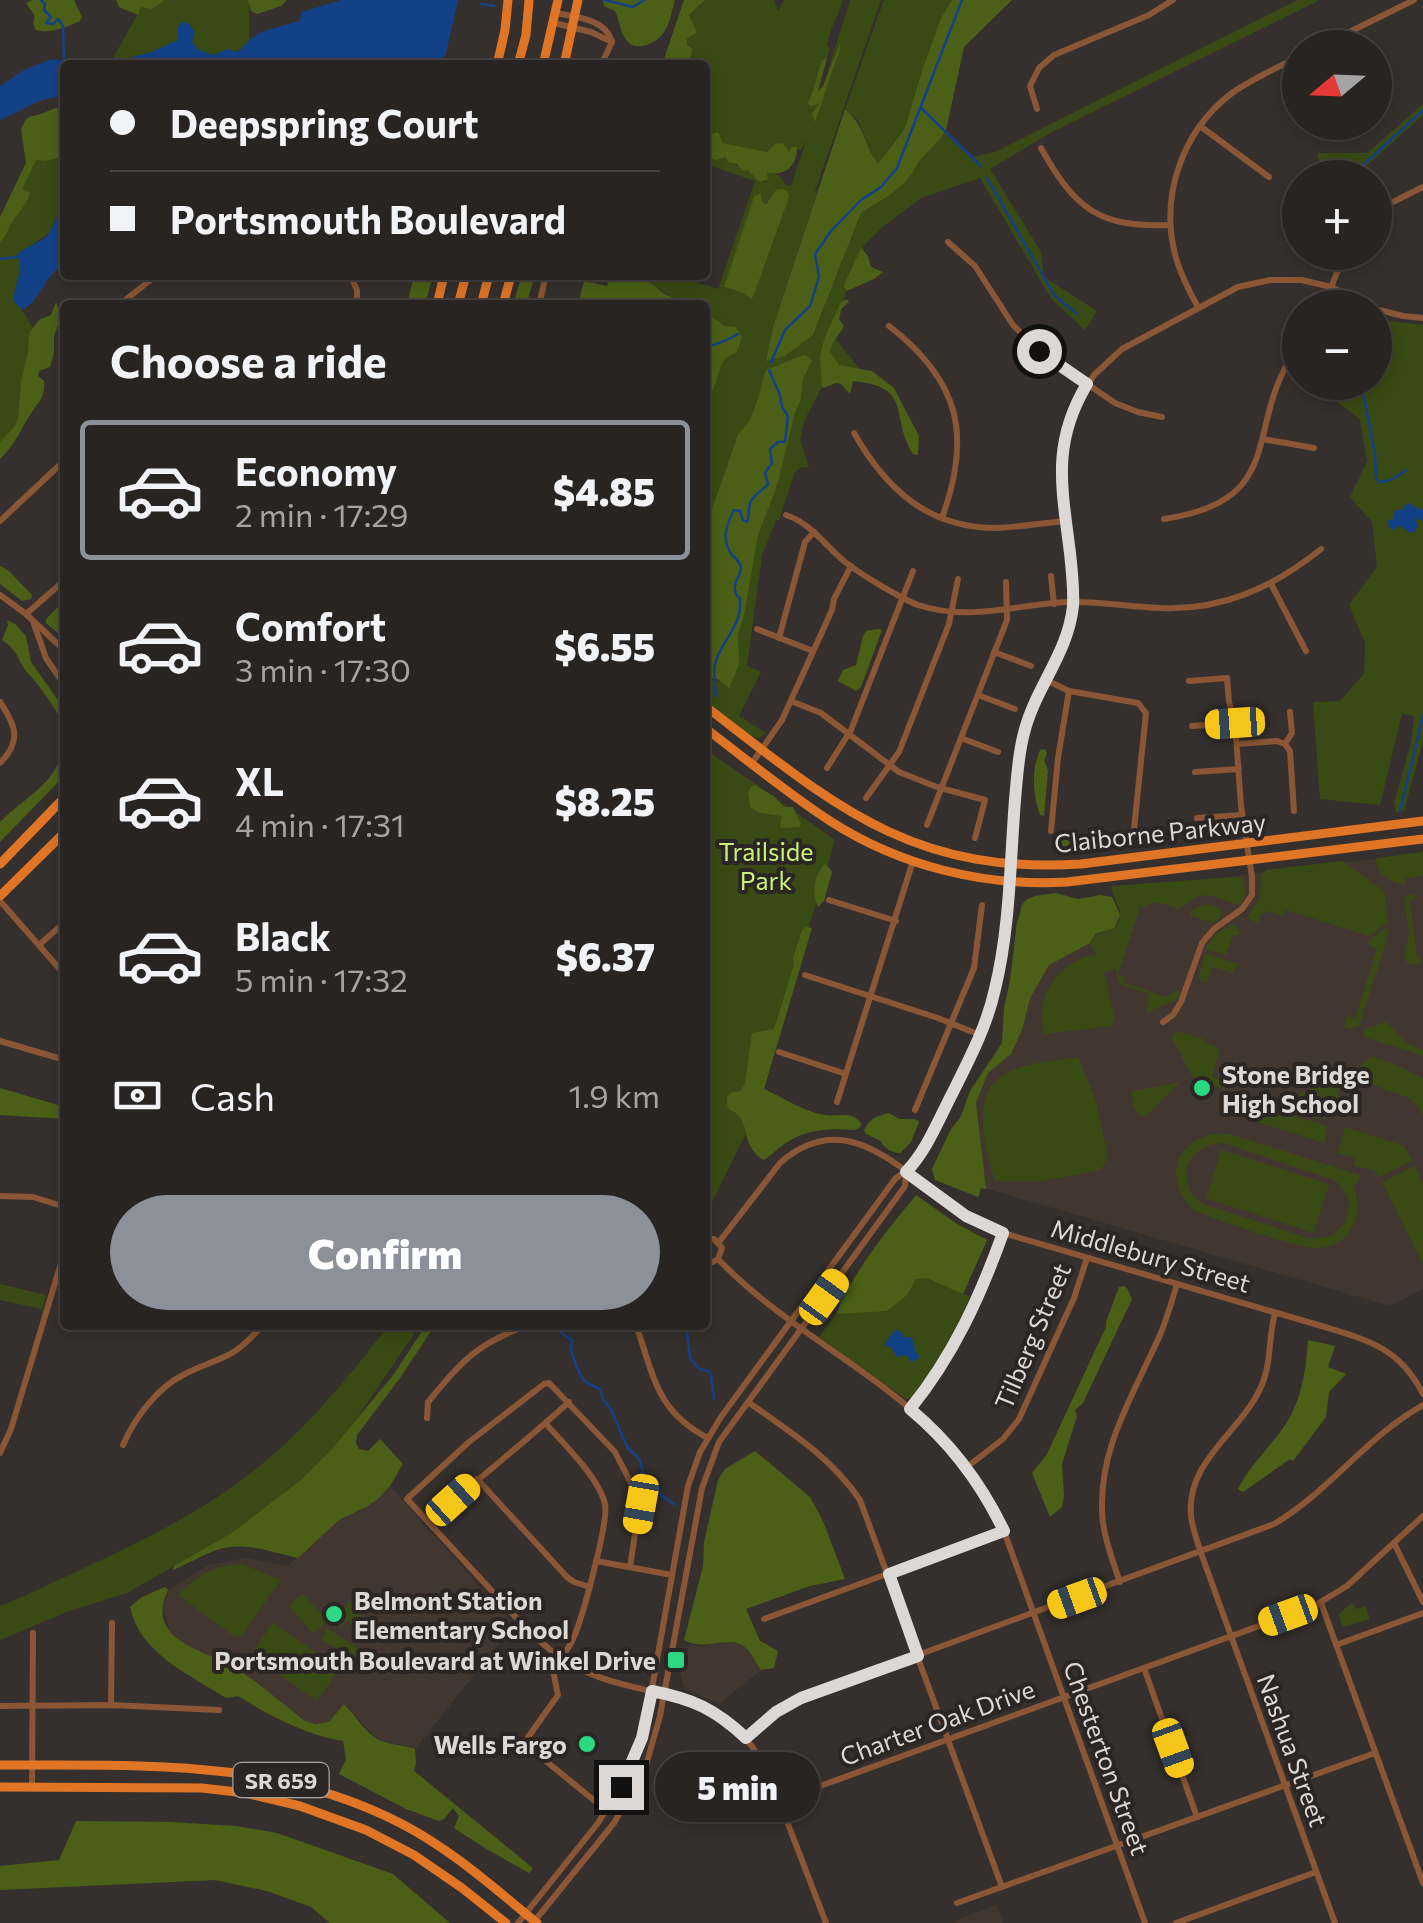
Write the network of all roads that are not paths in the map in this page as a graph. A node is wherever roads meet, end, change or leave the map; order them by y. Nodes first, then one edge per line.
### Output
1 (508, 0) edge
2 (529, 0) edge
3 (558, 0) edge
4 (578, 0) edge
5 (1173, 0) edge
6 (1414, 0) edge
7 (555, 18) junction
8 (574, 22) junction
9 (1354, 30) edge
10 (498, 60) edge
11 (519, 60) edge
12 (544, 60) edge
13 (565, 60) edge
14 (603, 60) edge
15 (1282, 66) edge
16 (1037, 110) dead end
17 (1200, 126) junction
18 (1042, 148) dead end
19 (1270, 177) dead end
20 (1423, 187) edge
21 (1392, 202) edge
22 (1170, 225) junction
23 (948, 242) dead end
24 (1338, 270) edge
25 (151, 280) edge
26 (1330, 288) junction
27 (1334, 290) edge
28 (126, 300) edge
29 (1198, 307) junction
30 (1392, 313) edge
31 (1423, 318) edge
32 (889, 326) dead end
33 (1282, 372) edge
34 (1087, 384) junction
35 (1162, 417) dead end
36 (854, 433) dead end
37 (1263, 439) junction
38 (1314, 448) dead end
39 (60, 465) edge
40 (786, 515) dead end
41 (942, 518) junction
42 (1164, 519) dead end
43 (1066, 520) junction
44 (0, 521) edge
45 (814, 532) junction
46 (1321, 549) dead end
47 (851, 566) junction
48 (913, 570) dead end
49 (1051, 576) dead end
50 (958, 578) dead end
51 (1006, 582) dead end
52 (60, 584) edge
53 (1271, 584) junction
54 (0, 594) edge
55 (903, 597) junction
56 (1073, 602) junction
57 (1054, 604) junction
58 (1007, 609) junction
59 (951, 612) junction
60 (26, 614) junction
61 (34, 623) junction
62 (757, 629) dead end
63 (779, 638) junction
64 (60, 646) edge
65 (60, 651) edge
66 (813, 651) junction
67 (1306, 651) dead end
68 (994, 652) junction
69 (46, 658) junction
70 (1031, 666) dead end
71 (60, 678) edge
72 (1046, 680) junction
73 (1189, 681) dead end
74 (1069, 691) junction
75 (978, 695) junction
76 (791, 700) junction
77 (0, 702) edge
78 (1015, 709) dead end
79 (710, 710) edge
80 (1290, 712) dead end
81 (1235, 723) junction
82 (1192, 726) dead end
83 (710, 732) edge
84 (850, 733) junction
85 (961, 738) junction
86 (1237, 744) junction
87 (1286, 744) junction
88 (762, 749) junction
89 (998, 752) dead end
90 (0, 763) edge
91 (752, 763) junction
92 (891, 764) junction
93 (827, 768) dead end
94 (1238, 769) junction
95 (1196, 772) dead end
96 (942, 788) junction
97 (866, 798) dead end
98 (60, 802) edge
99 (1294, 811) dead end
100 (1242, 815) junction
101 (1198, 818) dead end
102 (1423, 821) edge
103 (927, 825) dead end
104 (1134, 829) dead end
105 (1051, 831) dead end
106 (60, 837) edge
107 (975, 838) dead end
108 (1423, 839) edge
109 (1246, 843) junction
110 (1249, 860) junction
111 (914, 861) junction
112 (0, 864) edge
113 (1010, 864) junction
114 (1008, 882) junction
115 (0, 898) edge
116 (830, 900) dead end
117 (982, 905) dead end
118 (896, 922) junction
119 (60, 926) edge
120 (39, 944) junction
121 (60, 969) edge
122 (805, 974) dead end
123 (871, 996) junction
124 (1163, 1022) dead end
125 (951, 1023) junction
126 (980, 1035) junction
127 (0, 1040) edge
128 (780, 1052) dead end
129 (60, 1058) edge
130 (846, 1074) junction
131 (837, 1102) dead end
132 (915, 1110) dead end
133 (909, 1174) junction
134 (0, 1196) edge
135 (60, 1205) edge
136 (1003, 1233) junction
137 (710, 1239) edge
138 (719, 1242) junction
139 (1087, 1258) junction
140 (718, 1259) junction
141 (710, 1261) edge
142 (60, 1266) edge
143 (1178, 1284) junction
144 (1276, 1312) junction
145 (790, 1321) junction
146 (800, 1329) junction
147 (257, 1330) edge
148 (516, 1330) edge
149 (638, 1330) edge
150 (1423, 1394) edge
151 (569, 1402) junction
152 (748, 1402) junction
153 (1423, 1404) edge
154 (910, 1409) junction
155 (428, 1418) dead end
156 (546, 1424) junction
157 (708, 1438) junction
158 (123, 1446) dead end
159 (0, 1454) edge
160 (966, 1467) junction
161 (477, 1479) junction
162 (1423, 1516) edge
163 (429, 1522) junction
164 (1004, 1531) junction
165 (1394, 1543) junction
166 (1200, 1552) junction
167 (596, 1561) junction
168 (630, 1567) junction
169 (889, 1574) junction
170 (672, 1575) junction
171 (1120, 1582) junction
172 (590, 1586) junction
173 (1423, 1602) edge
174 (1321, 1603) junction
175 (1034, 1613) junction
176 (1423, 1613) edge
177 (764, 1619) dead end
178 (112, 1623) dead end
179 (33, 1632) dead end
180 (1231, 1636) junction
181 (1336, 1645) junction
182 (918, 1656) junction
183 (561, 1658) junction
184 (1144, 1668) junction
185 (652, 1691) junction
186 (664, 1694) junction
187 (1064, 1697) junction
188 (33, 1704) junction
189 (111, 1705) junction
190 (0, 1706) edge
191 (219, 1710) dead end
192 (746, 1738) junction
193 (948, 1740) junction
194 (1375, 1753) junction
195 (0, 1765) edge
196 (32, 1766) junction
197 (1285, 1786) junction
198 (0, 1787) edge
199 (32, 1787) junction
200 (779, 1801) junction
201 (606, 1810) junction
202 (1197, 1817) junction
203 (1117, 1846) junction
204 (1316, 1872) junction
205 (1423, 1883) edge
206 (1002, 1887) junction
207 (957, 1903) dead end
208 (525, 1914) junction
209 (535, 1922) edge
210 (506, 1923) edge
211 (518, 1923) edge
212 (826, 1923) edge
213 (1146, 1923) edge
214 (1176, 1923) edge
215 (1335, 1923) edge

1 - 10 main road
2 - 11 main road
3 - 7 main road
4 - 8 main road
5 - 16 street
6 - 9 street
7 - 8 street
7 - 12 main road
8 - 13 main road
8 - 14 street
15 - 17 street
17 - 19 street
17 - 22 street
18 - 22 street
20 - 21 street
22 - 29 street
23 - 34 street
24 - 26 street
25 - 28 street
26 - 27 street
26 - 29 street
29 - 34 street
30 - 31 street
32 - 41 street
33 - 37 street
34 - 35 street
34 - 43 street
36 - 41 street
37 - 38 street
37 - 42 street
39 - 44 street
40 - 45 street
41 - 43 street
43 - 56 street
45 - 47 street
45 - 63 street
46 - 53 street
47 - 55 street
47 - 66 street
48 - 55 street
49 - 57 street
50 - 59 street
51 - 58 street
52 - 60 street
53 - 56 street
53 - 67 street
54 - 60 street
55 - 59 street
55 - 84 street
56 - 57 street
56 - 72 street
57 - 58 street
58 - 59 street
58 - 68 street
59 - 92 street
60 - 61 street
61 - 64 street
61 - 69 street
62 - 63 street
63 - 66 street
65 - 69 street
66 - 76 street
68 - 70 street
68 - 75 street
69 - 71 street
72 - 74 street
72 - 113 street
73 - 81 street
74 - 104 street
74 - 105 street
75 - 78 street
75 - 85 street
76 - 84 street
76 - 88 street
77 - 90 street
79 - 88 main road, Claiborne Parkway
80 - 87 street
81 - 82 street
81 - 86 street
83 - 91 main road, Claiborne Parkway
84 - 92 street
84 - 93 street
85 - 89 street
85 - 96 street
86 - 87 street
86 - 94 street
87 - 99 street
88 - 91 street
88 - 113 main road, Claiborne Parkway
91 - 111 main road, Claiborne Parkway
92 - 96 street
92 - 97 street
94 - 95 street
94 - 100 street
96 - 103 street
96 - 107 street
98 - 112 main road
100 - 101 street
100 - 109 street
102 - 109 main road, Claiborne Parkway
106 - 115 main road
108 - 110 main road, Claiborne Parkway
109 - 110 street
109 - 113 main road, Claiborne Parkway
110 - 114 main road, Claiborne Parkway
110 - 124 street
111 - 114 main road, Claiborne Parkway
111 - 118 street
113 - 114 street
114 - 126 street
115 - 120 street
116 - 118 street
117 - 125 street
118 - 123 street
119 - 120 street
120 - 121 street
122 - 123 street
123 - 125 street
123 - 130 street
125 - 126 street
125 - 132 street
126 - 133 street
127 - 129 street
128 - 130 street
130 - 131 street
133 - 136 street, Middlebury Street
133 - 138 street, Middlebury Street
133 - 145 street
133 - 146 street
134 - 135 street
136 - 139 street, Middlebury Street
136 - 154 street
137 - 138 street
138 - 140 street
139 - 143 street, Middlebury Street
139 - 160 street, Tilberg Street
140 - 141 street
140 - 145 street, Chesterton Street
142 - 159 street
143 - 144 street, Middlebury Street
143 - 171 street
144 - 150 street
144 - 166 street, Nashua Street
145 - 146 street, Chesterton Street
145 - 157 street
146 - 152 street
146 - 154 street, Chesterton Street
147 - 158 street
148 - 155 street
149 - 157 street
151 - 156 street
151 - 163 street
151 - 168 street
152 - 169 street
152 - 186 street
153 - 166 street
154 - 160 street, Chesterton Street
156 - 161 street
156 - 167 street
157 - 170 street
160 - 164 street, Chesterton Street
161 - 163 street
161 - 172 street
162 - 165 street, Charter Oak Drive
163 - 183 street
164 - 169 street
164 - 175 street, Chesterton Street
165 - 173 street
165 - 174 street, Charter Oak Drive
166 - 171 street
166 - 180 street, Nashua Street
167 - 168 street
167 - 172 street
168 - 170 street
169 - 177 street
169 - 182 street
170 - 185 street
171 - 175 street
172 - 183 street
174 - 180 street, Charter Oak Drive
174 - 181 street
175 - 182 street
175 - 187 street, Chesterton Street
176 - 181 street
178 - 189 street
179 - 188 street
180 - 184 street, Charter Oak Drive
180 - 197 street, Nashua Street
181 - 194 street
182 - 192 street
182 - 193 street
183 - 185 street
183 - 201 street
184 - 187 street, Charter Oak Drive
184 - 202 street
185 - 186 street
185 - 201 street
186 - 192 street
186 - 209 street
187 - 193 street, Charter Oak Drive
187 - 203 street, Chesterton Street
188 - 189 street
188 - 190 street
188 - 196 street
189 - 191 street
192 - 200 street
193 - 200 street, Charter Oak Drive
193 - 206 street
194 - 197 street
194 - 205 street
195 - 196 main road, SR 659
196 - 199 street
196 - 208 main road, SR 659
197 - 202 street
197 - 204 street, Nashua Street
198 - 199 main road, SR 659
199 - 210 main road, SR 659
200 - 212 street
201 - 208 street
202 - 203 street
203 - 206 street
203 - 213 street, Chesterton Street
204 - 214 street
204 - 215 street, Nashua Street
206 - 207 street
208 - 209 main road, SR 659
208 - 211 street

